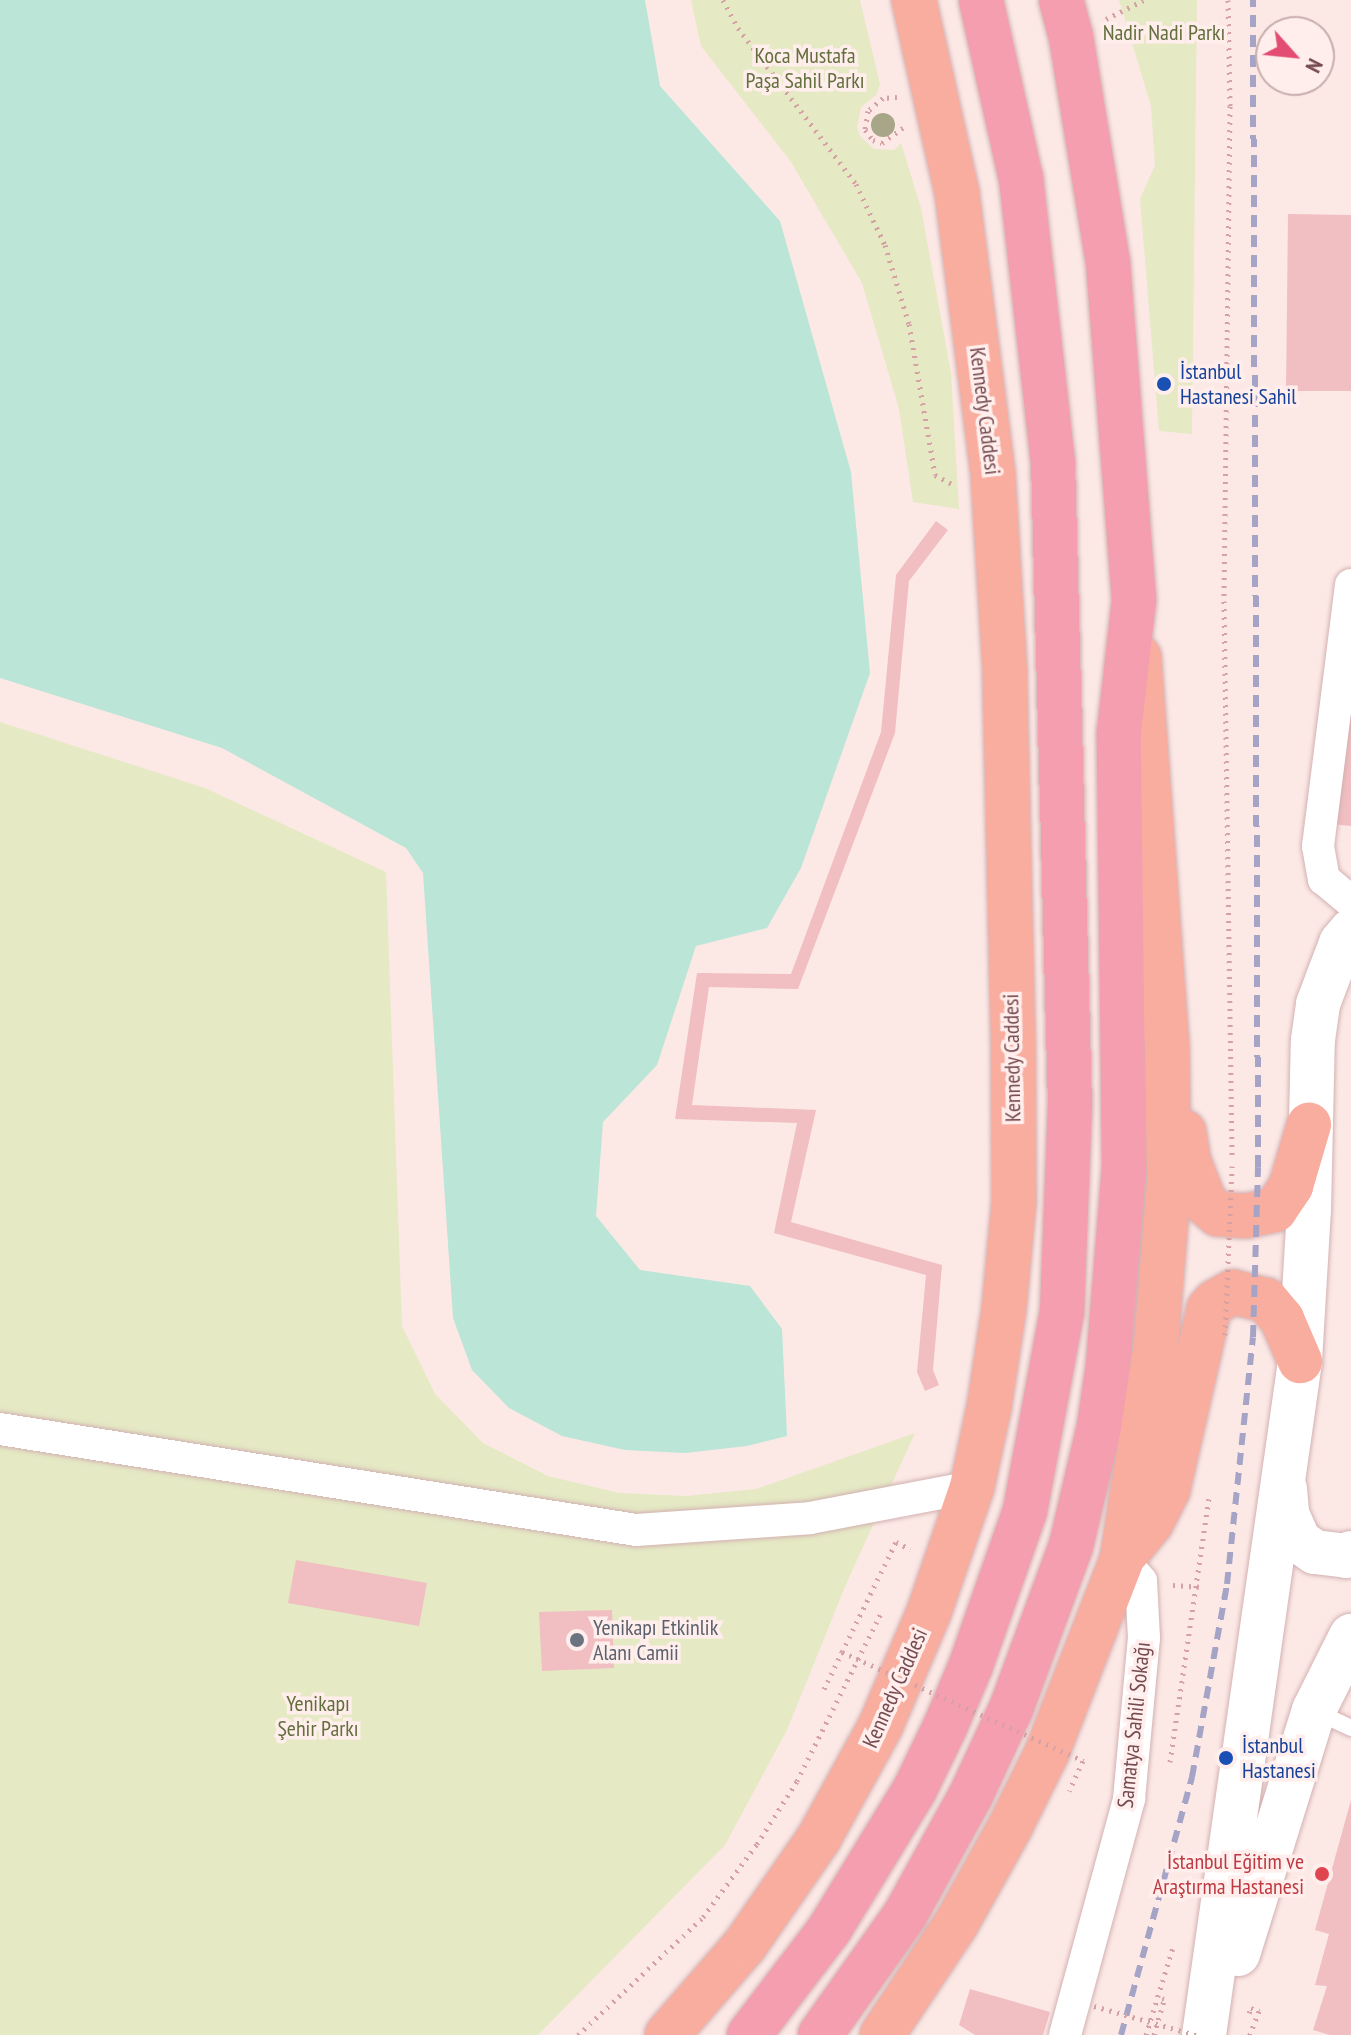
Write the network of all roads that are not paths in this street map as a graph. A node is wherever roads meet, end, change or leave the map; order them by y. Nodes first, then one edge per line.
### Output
1 (914, 0) edge
2 (981, 0) edge
3 (1061, 0) edge
4 (1351, 585) edge
5 (1134, 600) junction
6 (1351, 902) edge
7 (1351, 931) edge
8 (1167, 1046) junction
9 (1309, 1125) junction
10 (1300, 1361) junction
11 (0, 1429) edge
12 (1283, 1463) junction
13 (972, 1487) junction
14 (1351, 1553) edge
15 (1122, 1559) junction
16 (1349, 1643) edge
17 (1332, 1719) edge
18 (667, 2035) edge
19 (749, 2035) edge
20 (820, 2035) edge
21 (882, 2035) edge
22 (1065, 2035) edge
23 (1206, 2035) edge

1 - 13 main road, Kennedy Caddesi
2 - 19 highway
3 - 5 highway
4 - 6 street
5 - 8 main road
5 - 20 highway
7 - 9 street
8 - 9 main road
8 - 15 main road
9 - 10 street
10 - 12 street
10 - 15 main road
11 - 13 street
12 - 14 street
12 - 23 street
13 - 18 main road, Kennedy Caddesi
15 - 21 main road
15 - 22 street, Samatya Sahili Sokağı
16 - 17 street
17 - 23 street

